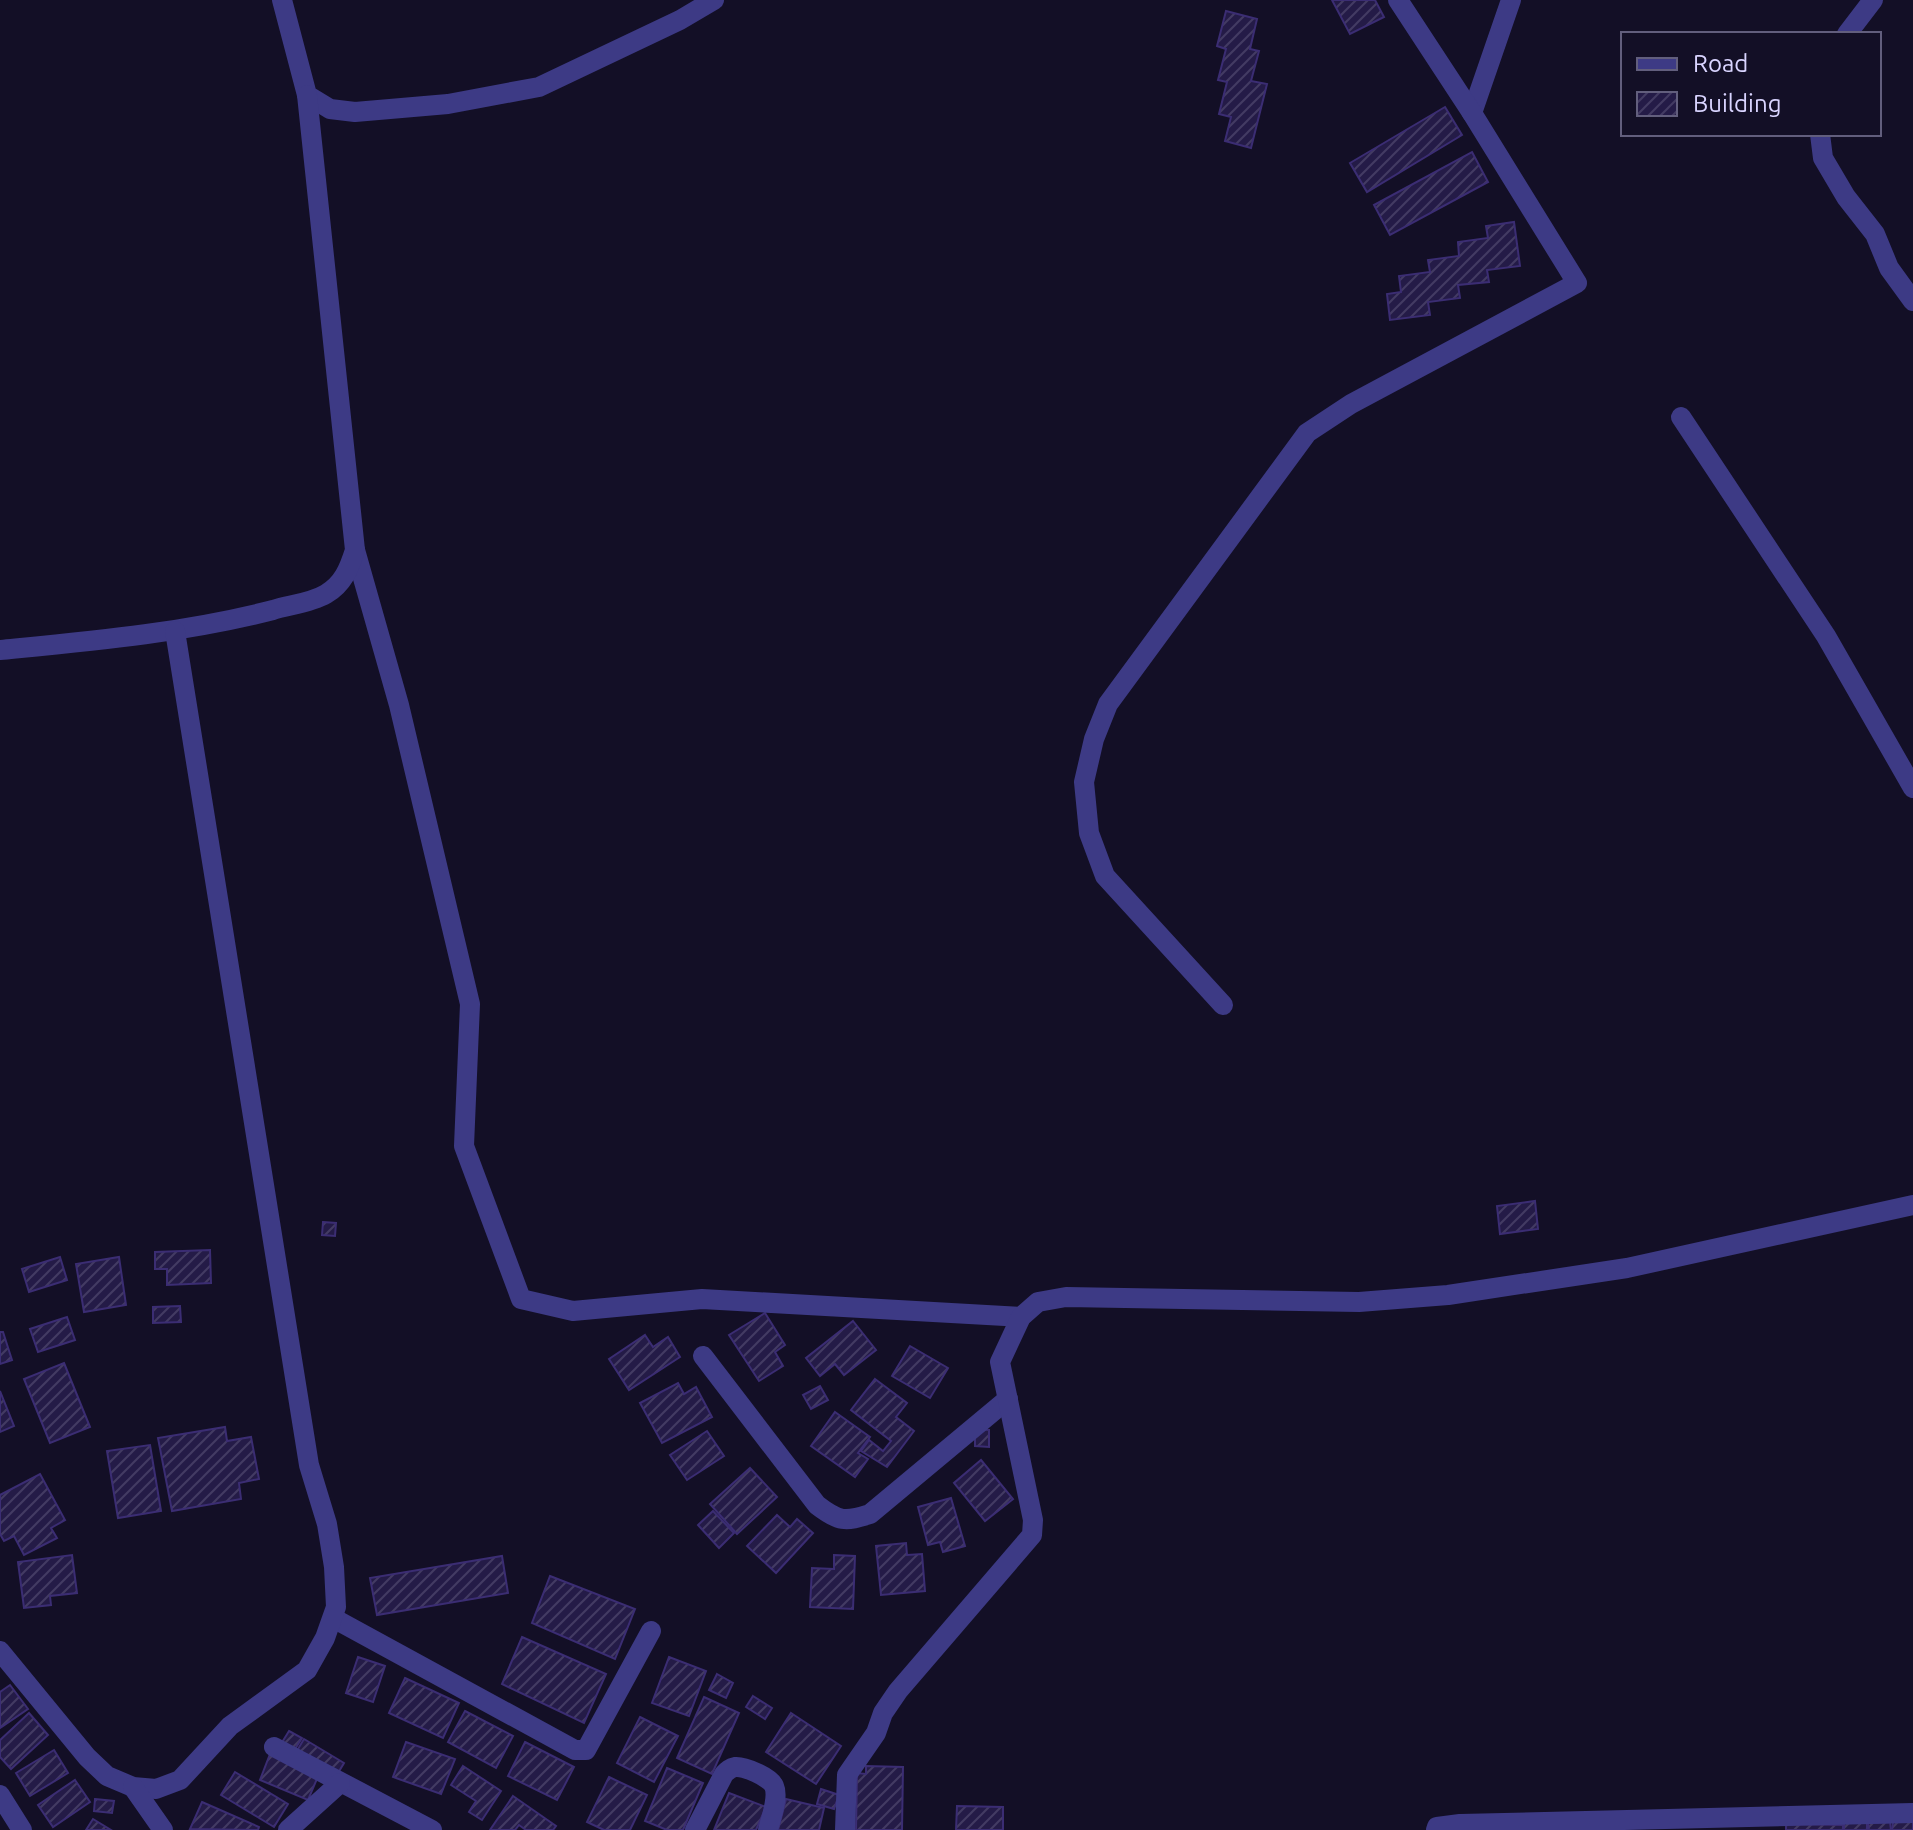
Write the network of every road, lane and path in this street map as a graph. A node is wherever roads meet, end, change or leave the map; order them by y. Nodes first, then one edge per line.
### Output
1 (282, 0) edge
2 (714, 0) edge
3 (1398, 0) edge
4 (1511, 0) edge
5 (1873, 0) edge
6 (1849, 32) edge
7 (307, 95) junction
8 (1472, 113) junction
9 (1820, 136) edge
10 (1913, 301) edge
11 (1681, 417) dead end
12 (355, 550) junction
13 (175, 631) junction
14 (0, 650) edge
15 (1913, 788) edge
16 (1223, 1005) dead end
17 (1913, 1205) edge
18 (1021, 1317) junction
19 (703, 1356) dead end
20 (1008, 1399) junction
21 (333, 1618) junction
22 (651, 1631) dead end
23 (0, 1651) edge
24 (274, 1747) dead end
25 (340, 1783) junction
26 (133, 1787) junction
27 (0, 1795) edge
28 (1913, 1813) edge
29 (22, 1830) edge
30 (163, 1830) edge
31 (288, 1830) edge
32 (432, 1830) edge
33 (695, 1830) edge
34 (768, 1830) edge
35 (845, 1830) edge
36 (1436, 1830) edge

1 - 7 street
2 - 7 street
3 - 8 street
4 - 8 street
5 - 6 street
7 - 12 street
8 - 16 street
9 - 10 street
11 - 15 street
12 - 13 street
12 - 18 street
13 - 14 street
13 - 21 street
17 - 18 street
18 - 20 street
19 - 20 street
20 - 35 street
21 - 22 street
21 - 26 street
23 - 26 street
24 - 25 street
25 - 31 street
25 - 32 street
26 - 30 street
27 - 29 street
28 - 36 street
33 - 34 street

